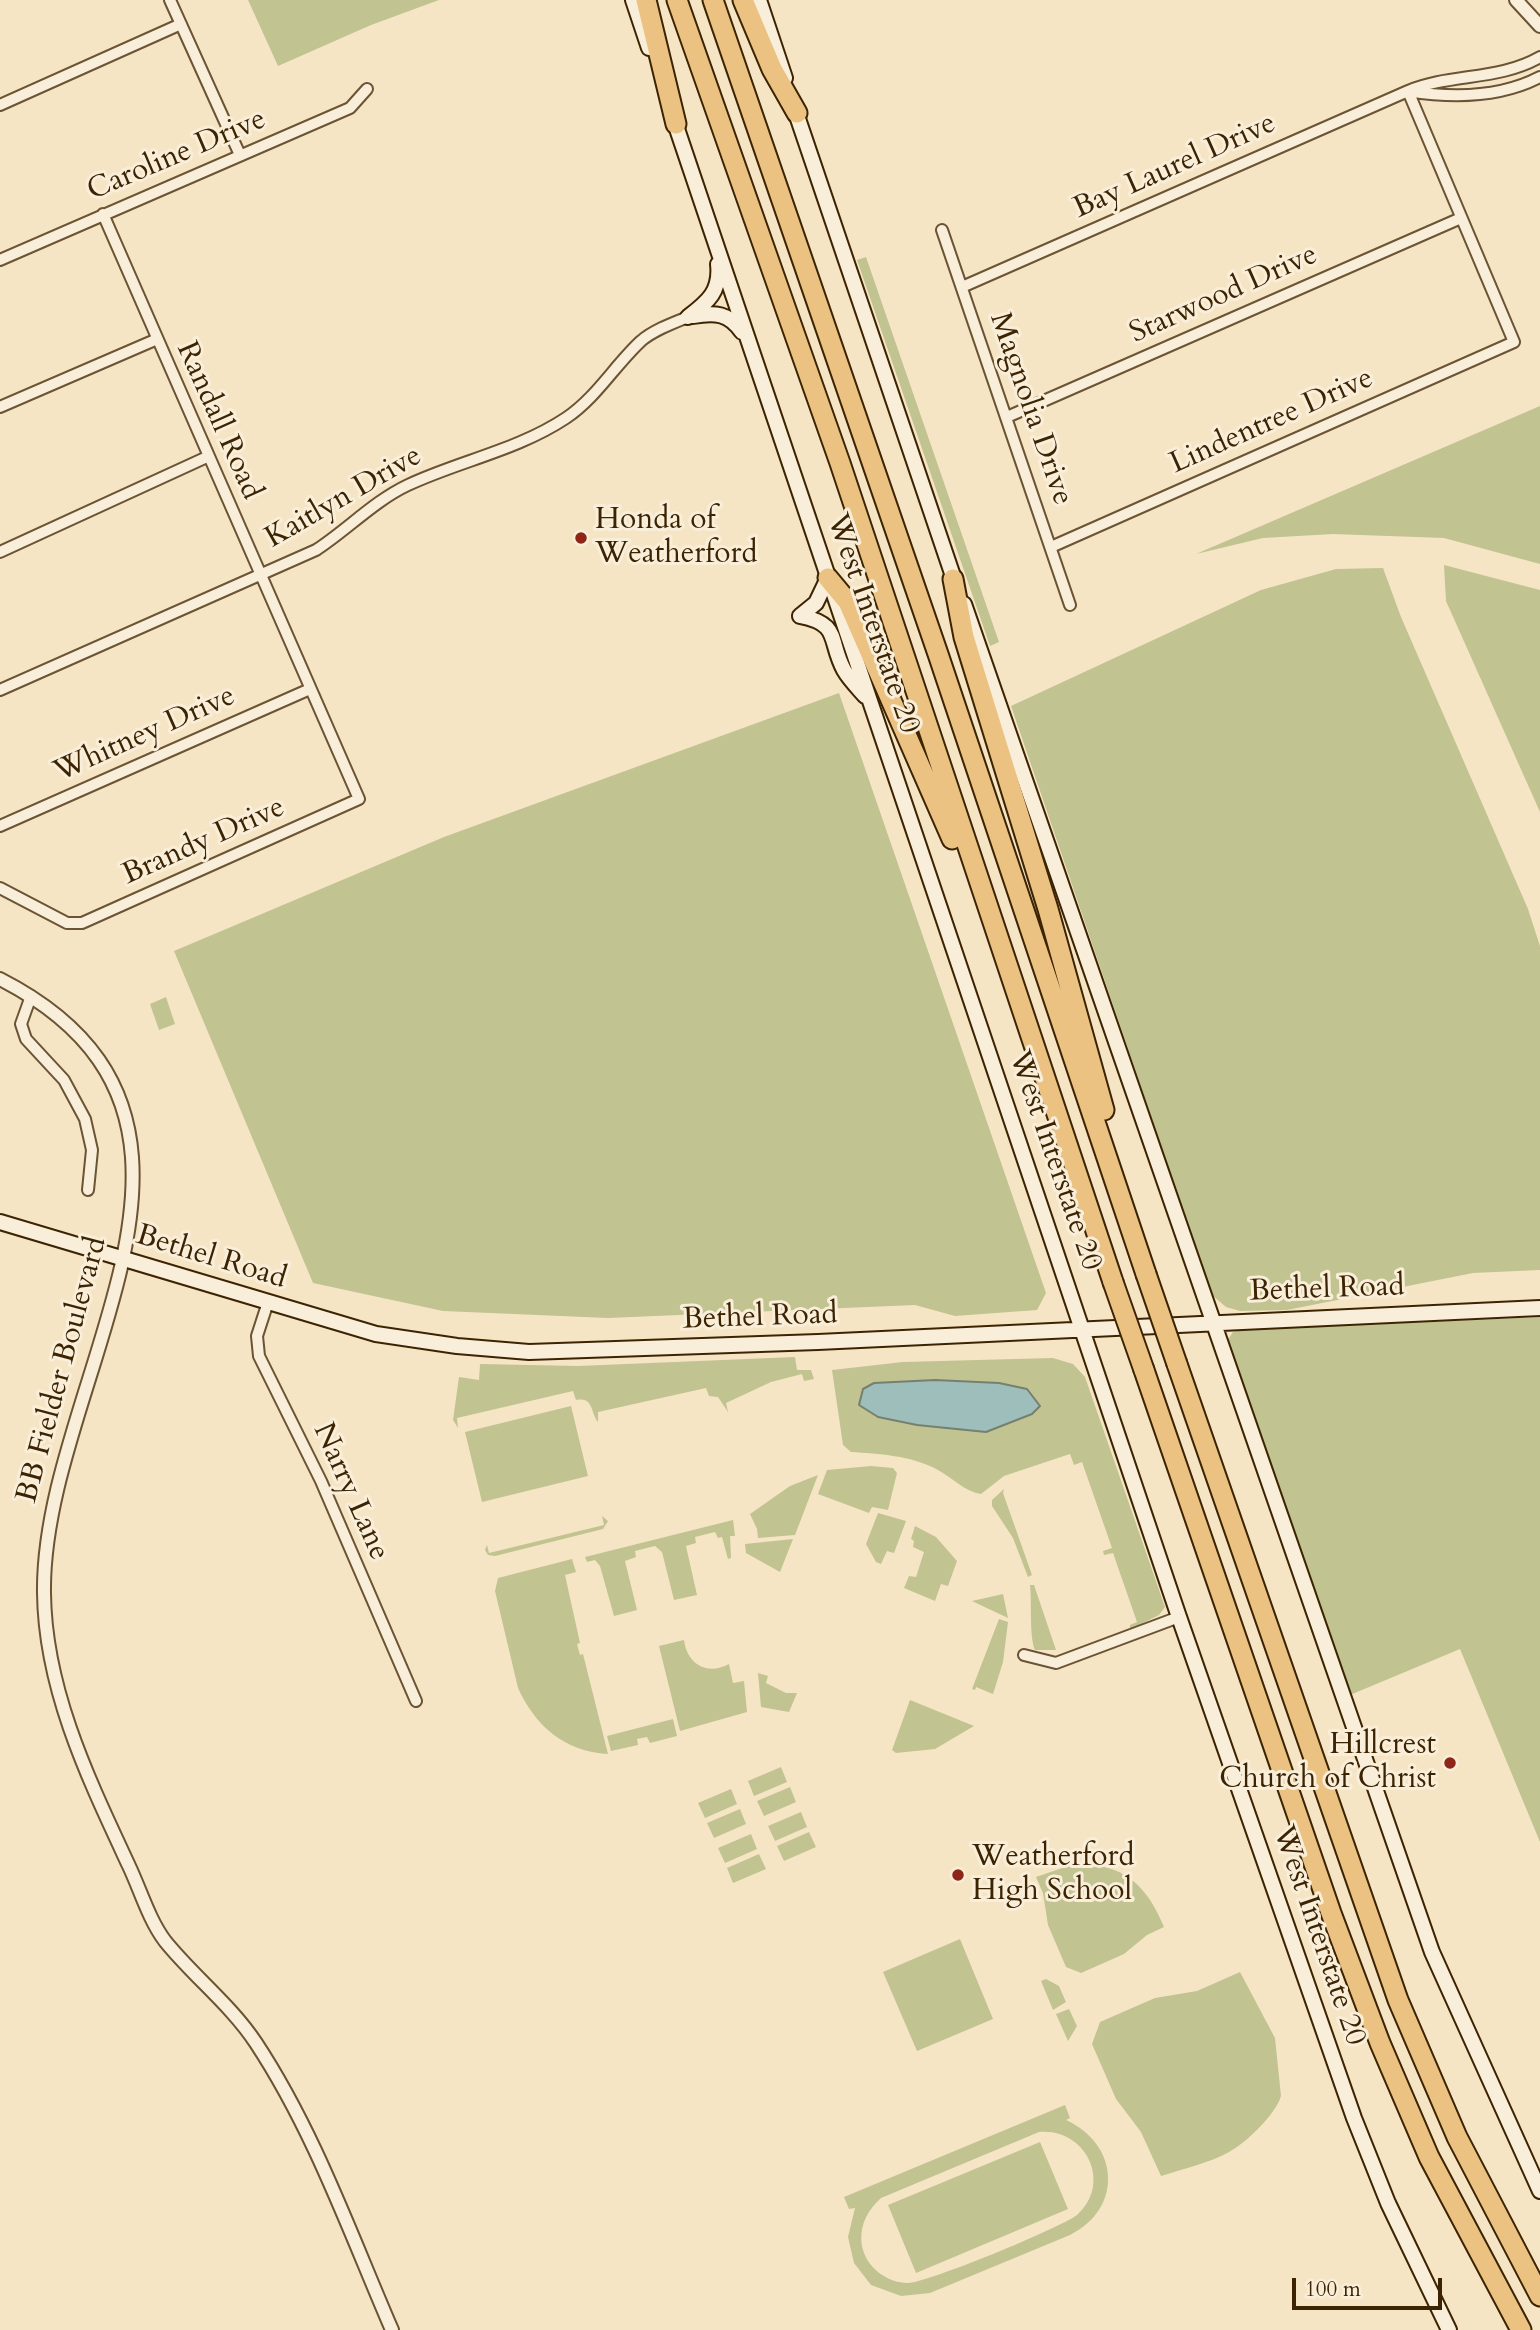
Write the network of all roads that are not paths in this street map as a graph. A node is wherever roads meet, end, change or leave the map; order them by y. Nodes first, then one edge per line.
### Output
1 (170, 0) edge
2 (633, 0) edge
3 (646, 0) edge
4 (677, 0) edge
5 (713, 0) edge
6 (743, 0) edge
7 (759, 0) edge
8 (1516, 0) edge
9 (181, 24) junction
10 (1540, 26) edge
11 (1540, 57) edge
12 (1540, 77) edge
13 (367, 89) dead end
14 (1408, 92) junction
15 (0, 104) edge
16 (797, 113) junction
17 (676, 124) junction
18 (240, 155) junction
19 (103, 214) junction
20 (1461, 218) junction
21 (942, 230) dead end
22 (715, 242) junction
23 (0, 260) edge
24 (961, 287) junction
25 (688, 317) junction
26 (155, 340) junction
27 (751, 347) junction
28 (0, 407) edge
29 (1007, 416) junction
30 (207, 457) junction
31 (1051, 547) junction
32 (0, 552) edge
33 (260, 575) junction
34 (828, 578) junction
35 (953, 579) junction
36 (1070, 605) dead end
37 (310, 689) junction
38 (0, 690) edge
39 (871, 704) junction
40 (359, 799) joint
41 (0, 826) edge
42 (0, 888) edge
43 (994, 926) junction
44 (0, 979) edge
45 (32, 995) junction
46 (1110, 1163) junction
47 (88, 1190) dead end
48 (0, 1222) edge
49 (124, 1259) junction
50 (268, 1302) junction
51 (1540, 1308) edge
52 (1213, 1321) junction
53 (1084, 1330) junction
54 (1179, 1618) junction
55 (1024, 1655) dead end
56 (416, 1701) dead end
57 (1540, 2191) edge
58 (1540, 2296) edge
59 (391, 2330) edge
60 (1449, 2330) edge
61 (1521, 2330) edge

1 - 9 street
2 - 17 main road, West Interstate 20
3 - 17 highway
4 - 43 highway
5 - 46 highway
6 - 16 highway
7 - 16 main road
8 - 10 street
9 - 15 street
9 - 18 street
11 - 14 street, Bay Laurel Drive
12 - 14 street, Bay Laurel Drive
13 - 18 street, Caroline Drive
14 - 20 street
14 - 24 street, Bay Laurel Drive
16 - 35 main road
17 - 22 main road, West Interstate 20
18 - 19 street, Caroline Drive
19 - 23 street, Caroline Drive
19 - 26 street, Randall Road
20 - 29 street, Starwood Drive
20 - 31 street, Lindentree Drive
21 - 24 street, Magnolia Drive
22 - 25 main road, Kaitlyn Drive
22 - 27 main road, West Interstate 20
24 - 29 street, Magnolia Drive
25 - 27 main road, Kaitlyn Drive
25 - 33 street, Kaitlyn Drive
26 - 28 street
26 - 30 street, Randall Road
27 - 34 main road, West Interstate 20
29 - 31 street, Magnolia Drive
30 - 32 street
30 - 33 street, Randall Road
31 - 36 street, Magnolia Drive
33 - 37 street, Randall Road
33 - 38 street, Kaitlyn Drive
34 - 39 main road, West Interstate 20
34 - 39 main road
34 - 43 highway
35 - 46 highway
35 - 52 main road
37 - 40 street, Randall Road
37 - 41 street, Whitney Drive
39 - 53 main road, West Interstate 20
40 - 42 street, Brandy Drive
43 - 61 highway, bridge
44 - 45 street, BB Fielder Boulevard
45 - 47 street
45 - 49 street, BB Fielder Boulevard
46 - 58 highway, bridge
48 - 49 main road, Bethel Road
49 - 50 main road, Bethel Road
49 - 59 street, BB Fielder Boulevard
50 - 53 main road, Bethel Road
50 - 56 street, Narry Lane
51 - 52 main road, Bethel Road
52 - 53 main road, Bethel Road
52 - 57 main road
53 - 54 main road, West Interstate 20
54 - 55 street
54 - 60 main road, West Interstate 20

